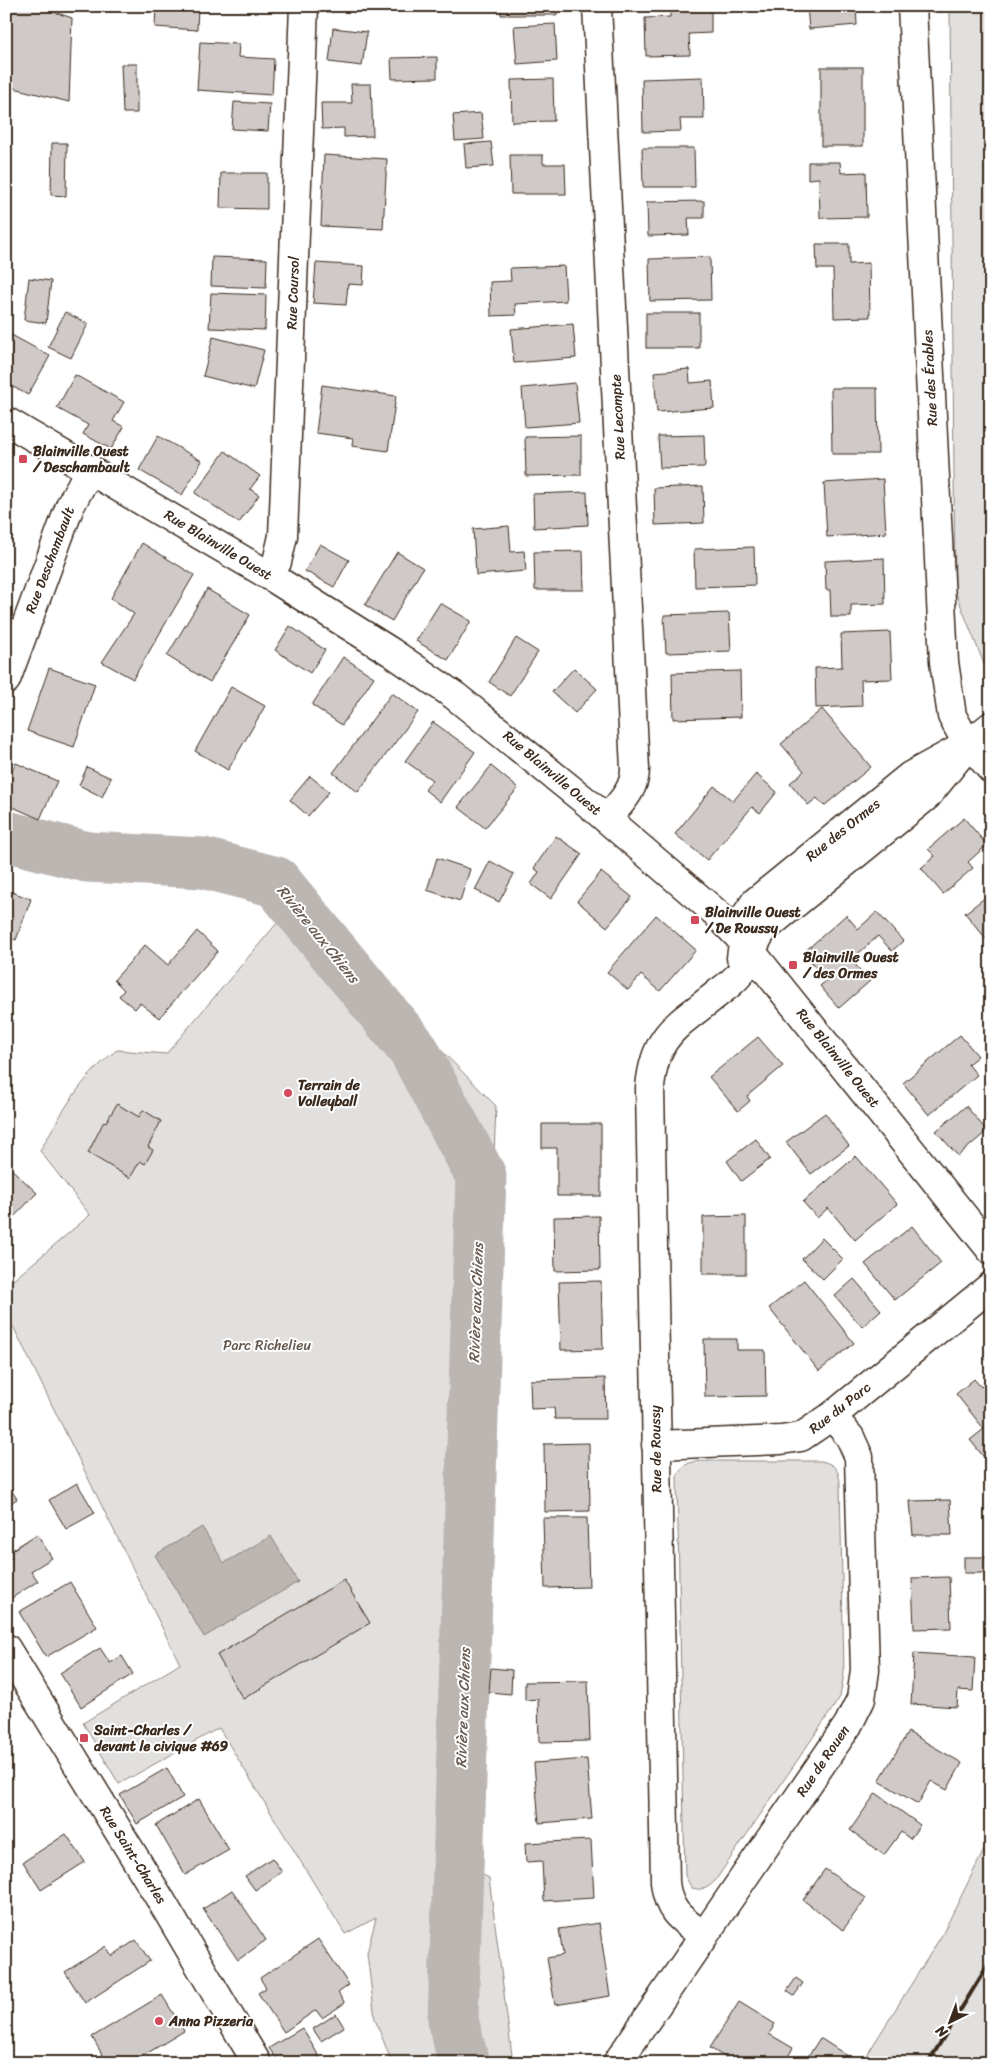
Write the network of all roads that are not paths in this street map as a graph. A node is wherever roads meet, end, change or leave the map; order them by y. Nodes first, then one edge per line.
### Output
1 (304, 6) edge
2 (597, 6) edge
3 (912, 6) edge
4 (6, 422) edge
5 (90, 470) junction
6 (270, 576) junction
7 (6, 680) edge
8 (991, 726) edge
9 (970, 743) junction
10 (991, 769) edge
11 (607, 819) junction
12 (747, 945) junction
13 (991, 1250) edge
14 (991, 1286) edge
15 (832, 1416) junction
16 (656, 1445) junction
17 (6, 1648) edge
18 (704, 1936) junction
19 (256, 2063) edge
20 (616, 2063) edge

1 - 6 street, Rue Coursol
2 - 11 street, Rue Lecompte
3 - 9 street, Rue des Érables
4 - 5 street, Rue Blainville Ouest
5 - 6 street, Rue Blainville Ouest
5 - 7 street, Rue Deschambault
6 - 11 street, Rue Blainville Ouest
8 - 9 street, Rue des Ormes
9 - 10 street, Rue des Érables
9 - 12 street, Rue des Ormes
11 - 12 street, Rue Blainville Ouest
12 - 13 street, Rue Blainville Ouest
12 - 16 street, Rue de Roussy
14 - 15 street, Rue du Parc
15 - 16 street, Rue du Parc
15 - 18 street, Rue de Rouen
16 - 18 street, Rue de Roussy
17 - 19 street, Rue Saint-Charles
18 - 20 street, Rue de Rouen

